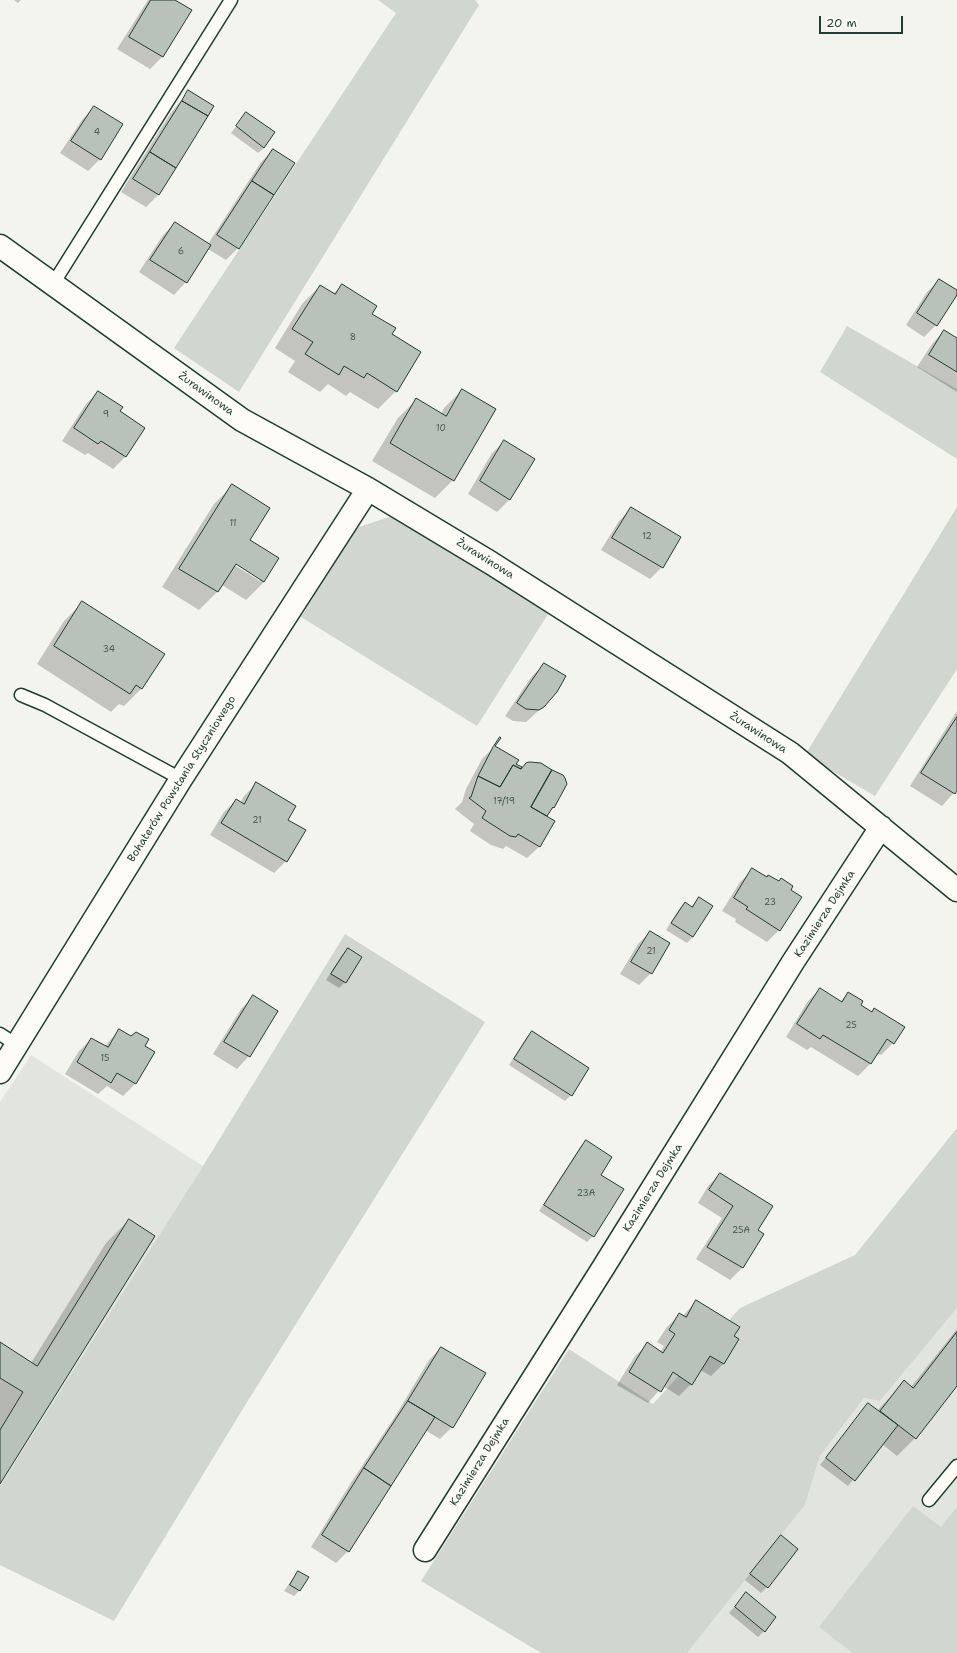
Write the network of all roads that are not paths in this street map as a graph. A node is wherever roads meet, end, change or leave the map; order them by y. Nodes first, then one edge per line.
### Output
1 (231, 0) edge
2 (0, 246) edge
3 (53, 284) junction
4 (368, 488) junction
5 (21, 695) dead end
6 (181, 779) junction
7 (881, 827) junction
8 (957, 890) edge
9 (9, 1039) edge
10 (0, 1072) edge
11 (957, 1466) edge
12 (929, 1500) dead end
13 (425, 1550) dead end

1 - 3 lane
2 - 3 street, Żurawinowa
3 - 4 street, Żurawinowa
4 - 6 street, Bohaterów Powstania Styczniowego
4 - 7 street, Żurawinowa
5 - 6 lane
6 - 9 street, Bohaterów Powstania Styczniowego
7 - 8 street, Żurawinowa
7 - 13 street, Kazimierza Dejmka
9 - 10 street, Bohaterów Powstania Styczniowego
11 - 12 lane

